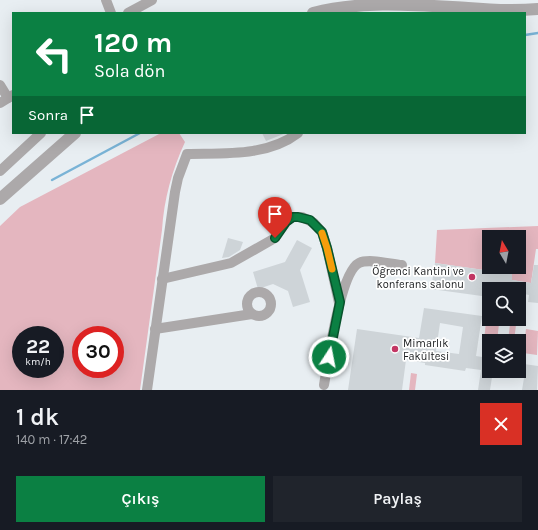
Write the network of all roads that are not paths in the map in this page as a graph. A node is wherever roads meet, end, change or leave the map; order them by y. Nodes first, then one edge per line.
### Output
1 (106, 0) edge
2 (152, 0) edge
3 (459, 0) edge
4 (448, 7) junction
5 (538, 9) edge
6 (111, 12) edge
7 (130, 12) edge
8 (318, 12) edge
9 (0, 85) edge
10 (7, 99) edge
11 (40, 134) edge
12 (74, 134) edge
13 (296, 134) edge
14 (0, 171) edge
15 (0, 199) edge
16 (402, 265) dead end
17 (162, 280) junction
18 (340, 302) junction
19 (252, 314) dead end
20 (155, 329) junction
21 (324, 385) dead end
22 (146, 390) edge

1 - 6 street
2 - 7 street
3 - 4 street
4 - 5 street
4 - 8 street
9 - 10 street
11 - 14 street
12 - 15 street
13 - 17 street
16 - 18 street
17 - 18 street
17 - 20 street
18 - 21 street
19 - 20 street
20 - 22 street

